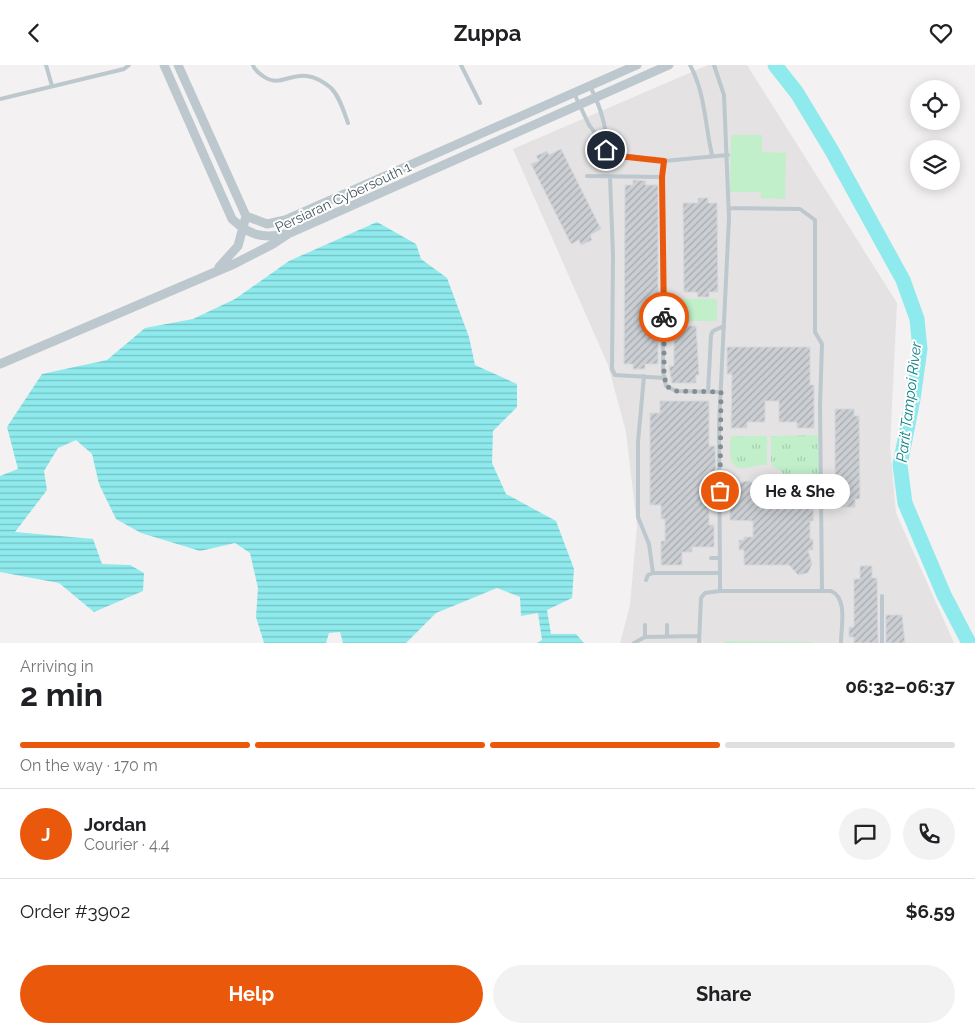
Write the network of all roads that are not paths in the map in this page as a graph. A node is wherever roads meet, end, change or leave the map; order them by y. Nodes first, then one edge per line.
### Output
1 (46, 65) edge
2 (129, 65) edge
3 (164, 65) edge
4 (178, 65) edge
5 (253, 65) edge
6 (461, 65) edge
7 (637, 65) edge
8 (669, 65) edge
9 (690, 65) edge
10 (714, 65) edge
11 (52, 86) junction
12 (590, 86) junction
13 (574, 93) junction
14 (596, 98) junction
15 (0, 99) edge
16 (480, 103) dead end
17 (579, 105) junction
18 (348, 123) dead end
19 (606, 150) junction
20 (712, 155) junction
21 (728, 155) junction
22 (664, 161) junction
23 (587, 176) dead end
24 (610, 177) junction
25 (662, 177) junction
26 (728, 208) junction
27 (246, 216) junction
28 (244, 231) junction
29 (288, 234) junction
30 (217, 269) junction
31 (724, 326) junction
32 (0, 364) edge
33 (644, 376) junction
34 (665, 378) junction
35 (708, 392) junction
36 (721, 392) junction
37 (822, 519) junction
38 (829, 519) dead end
39 (822, 541) junction
40 (829, 541) dead end
41 (711, 558) dead end
42 (720, 558) junction
43 (822, 562) junction
44 (829, 562) dead end
45 (687, 567) dead end
46 (653, 573) junction
47 (667, 573) junction
48 (687, 573) junction
49 (720, 573) junction
50 (646, 580) dead end
51 (667, 580) dead end
52 (720, 591) junction
53 (822, 591) junction
54 (882, 596) dead end
55 (645, 625) dead end
56 (667, 625) dead end
57 (667, 636) junction
58 (699, 636) junction
59 (645, 637) junction
60 (634, 643) edge
61 (699, 643) edge
62 (841, 643) edge
63 (882, 643) edge

1 - 11 lane
2 - 11 lane
3 - 28 street
4 - 27 street
5 - 18 lane
6 - 16 lane
7 - 12 street, Persiaran Cybersouth 1
8 - 14 street, Persiaran Cybersouth 1
9 - 20 lane
10 - 21 lane
11 - 15 lane
12 - 13 street, Persiaran Cybersouth 1
12 - 14 lane
13 - 17 lane
13 - 27 street, Persiaran Cybersouth 1
14 - 17 street, Persiaran Cybersouth 1
14 - 19 lane
17 - 19 lane
17 - 29 street, Persiaran Cybersouth 1
19 - 22 lane
20 - 21 lane
20 - 22 lane
21 - 26 lane
22 - 25 lane
23 - 24 lane
24 - 25 lane
24 - 33 lane
25 - 34 lane
26 - 31 lane
26 - 37 lane
27 - 28 street
28 - 29 street
28 - 30 street
29 - 30 street, Persiaran Cybersouth 1
30 - 32 street, Persiaran Cybersouth 1
31 - 35 lane
31 - 36 lane
33 - 34 lane
33 - 46 lane
34 - 35 lane
35 - 36 lane
36 - 42 lane
37 - 38 lane
37 - 39 lane
39 - 40 lane
39 - 43 lane
41 - 42 lane
42 - 49 lane
43 - 44 lane
43 - 53 lane
45 - 48 lane
46 - 47 lane
46 - 50 lane
47 - 48 lane
47 - 51 lane
48 - 49 lane
49 - 52 lane
52 - 53 lane
52 - 58 lane
53 - 62 lane
54 - 63 lane
55 - 59 lane
56 - 57 lane
57 - 58 lane
57 - 59 lane
58 - 61 lane
59 - 60 lane

